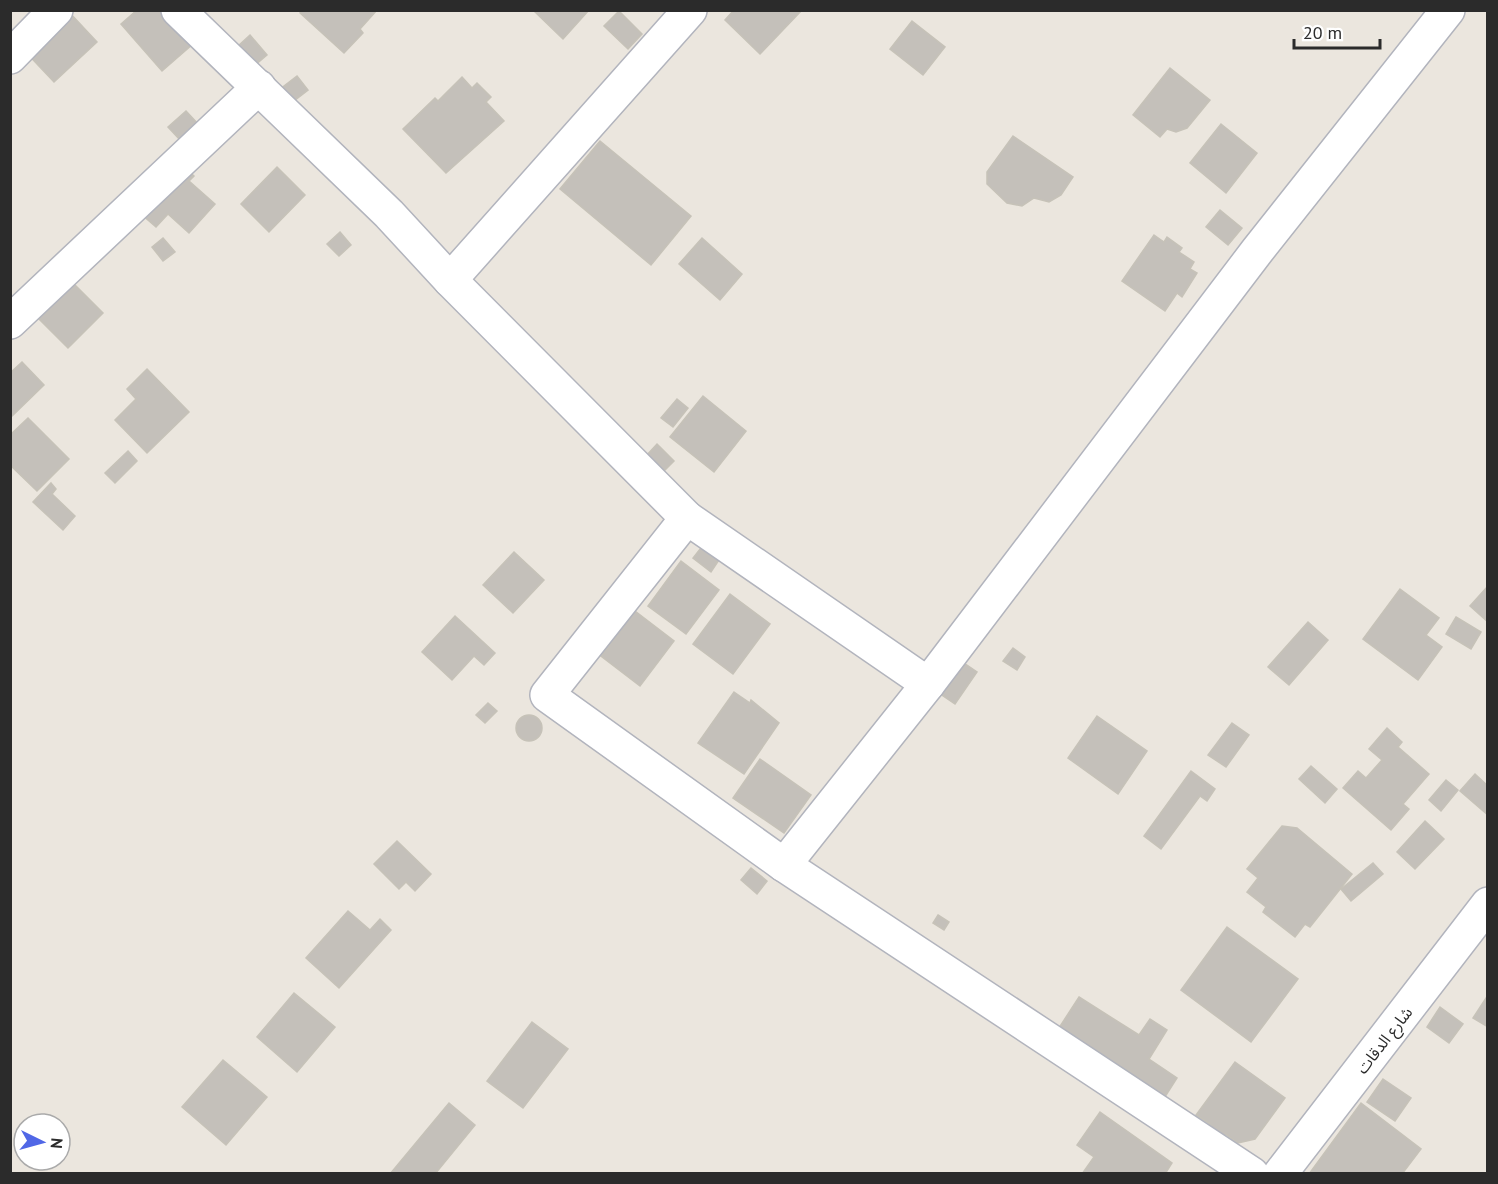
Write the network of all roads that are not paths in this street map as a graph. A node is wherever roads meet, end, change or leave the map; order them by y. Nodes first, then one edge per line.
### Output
1 (56, 10) edge
2 (178, 10) edge
3 (690, 10) edge
4 (1448, 10) edge
5 (10, 57) edge
6 (259, 87) junction
7 (450, 280) junction
8 (10, 322) edge
9 (687, 518) junction
10 (928, 684) junction
11 (784, 865) junction
12 (1488, 904) edge
13 (1252, 1173) edge
14 (1280, 1173) edge

1 - 5 street
2 - 6 street
3 - 7 street
4 - 10 street
6 - 7 street
6 - 8 street
7 - 9 street
9 - 10 street
9 - 11 street
10 - 11 street
11 - 13 street
12 - 14 street, شارع الدقات

